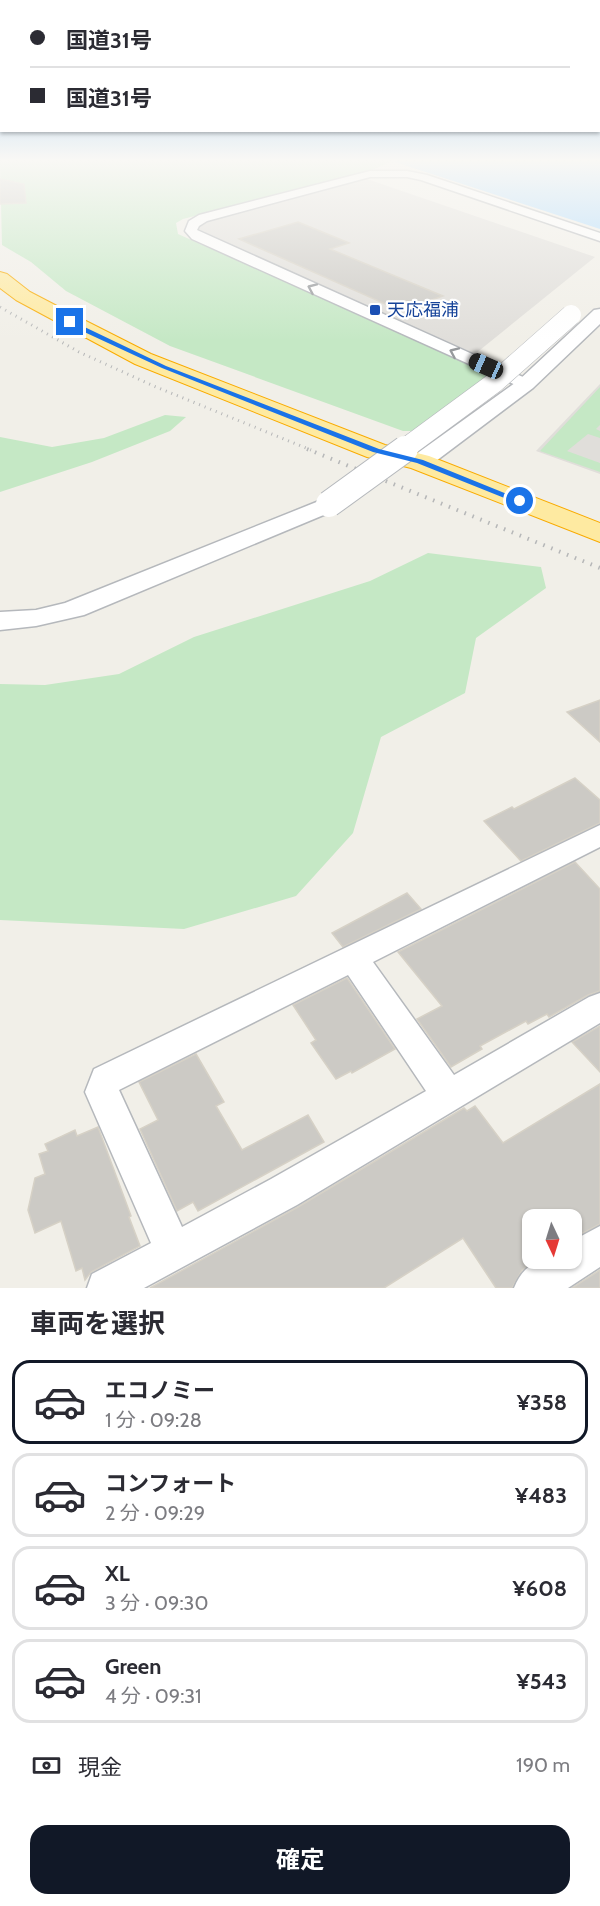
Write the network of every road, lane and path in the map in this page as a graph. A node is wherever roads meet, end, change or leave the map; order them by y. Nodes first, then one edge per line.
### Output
1 (198, 221) edge
2 (553, 221) edge
3 (600, 237) edge
4 (0, 259) edge
5 (0, 278) edge
6 (600, 307) edge
7 (600, 314) edge
8 (526, 384) junction
9 (420, 462) junction
10 (600, 532) edge
11 (0, 621) edge
12 (600, 835) edge
13 (353, 958) junction
14 (600, 1007) edge
15 (449, 1096) junction
16 (600, 1245) edge
17 (174, 1251) junction
18 (106, 1288) edge
19 (533, 1288) edge

8 -> 1 street
2 - 3 street
4 - 9 highway
5 - 9 highway
6 - 11 street, bridge
7 - 8 street
8 - 9 street
9 - 10 highway
12 - 13 street
13 - 15 street
13 - 17 street
14 - 15 street
15 - 17 street
16 - 19 street
17 - 18 street

